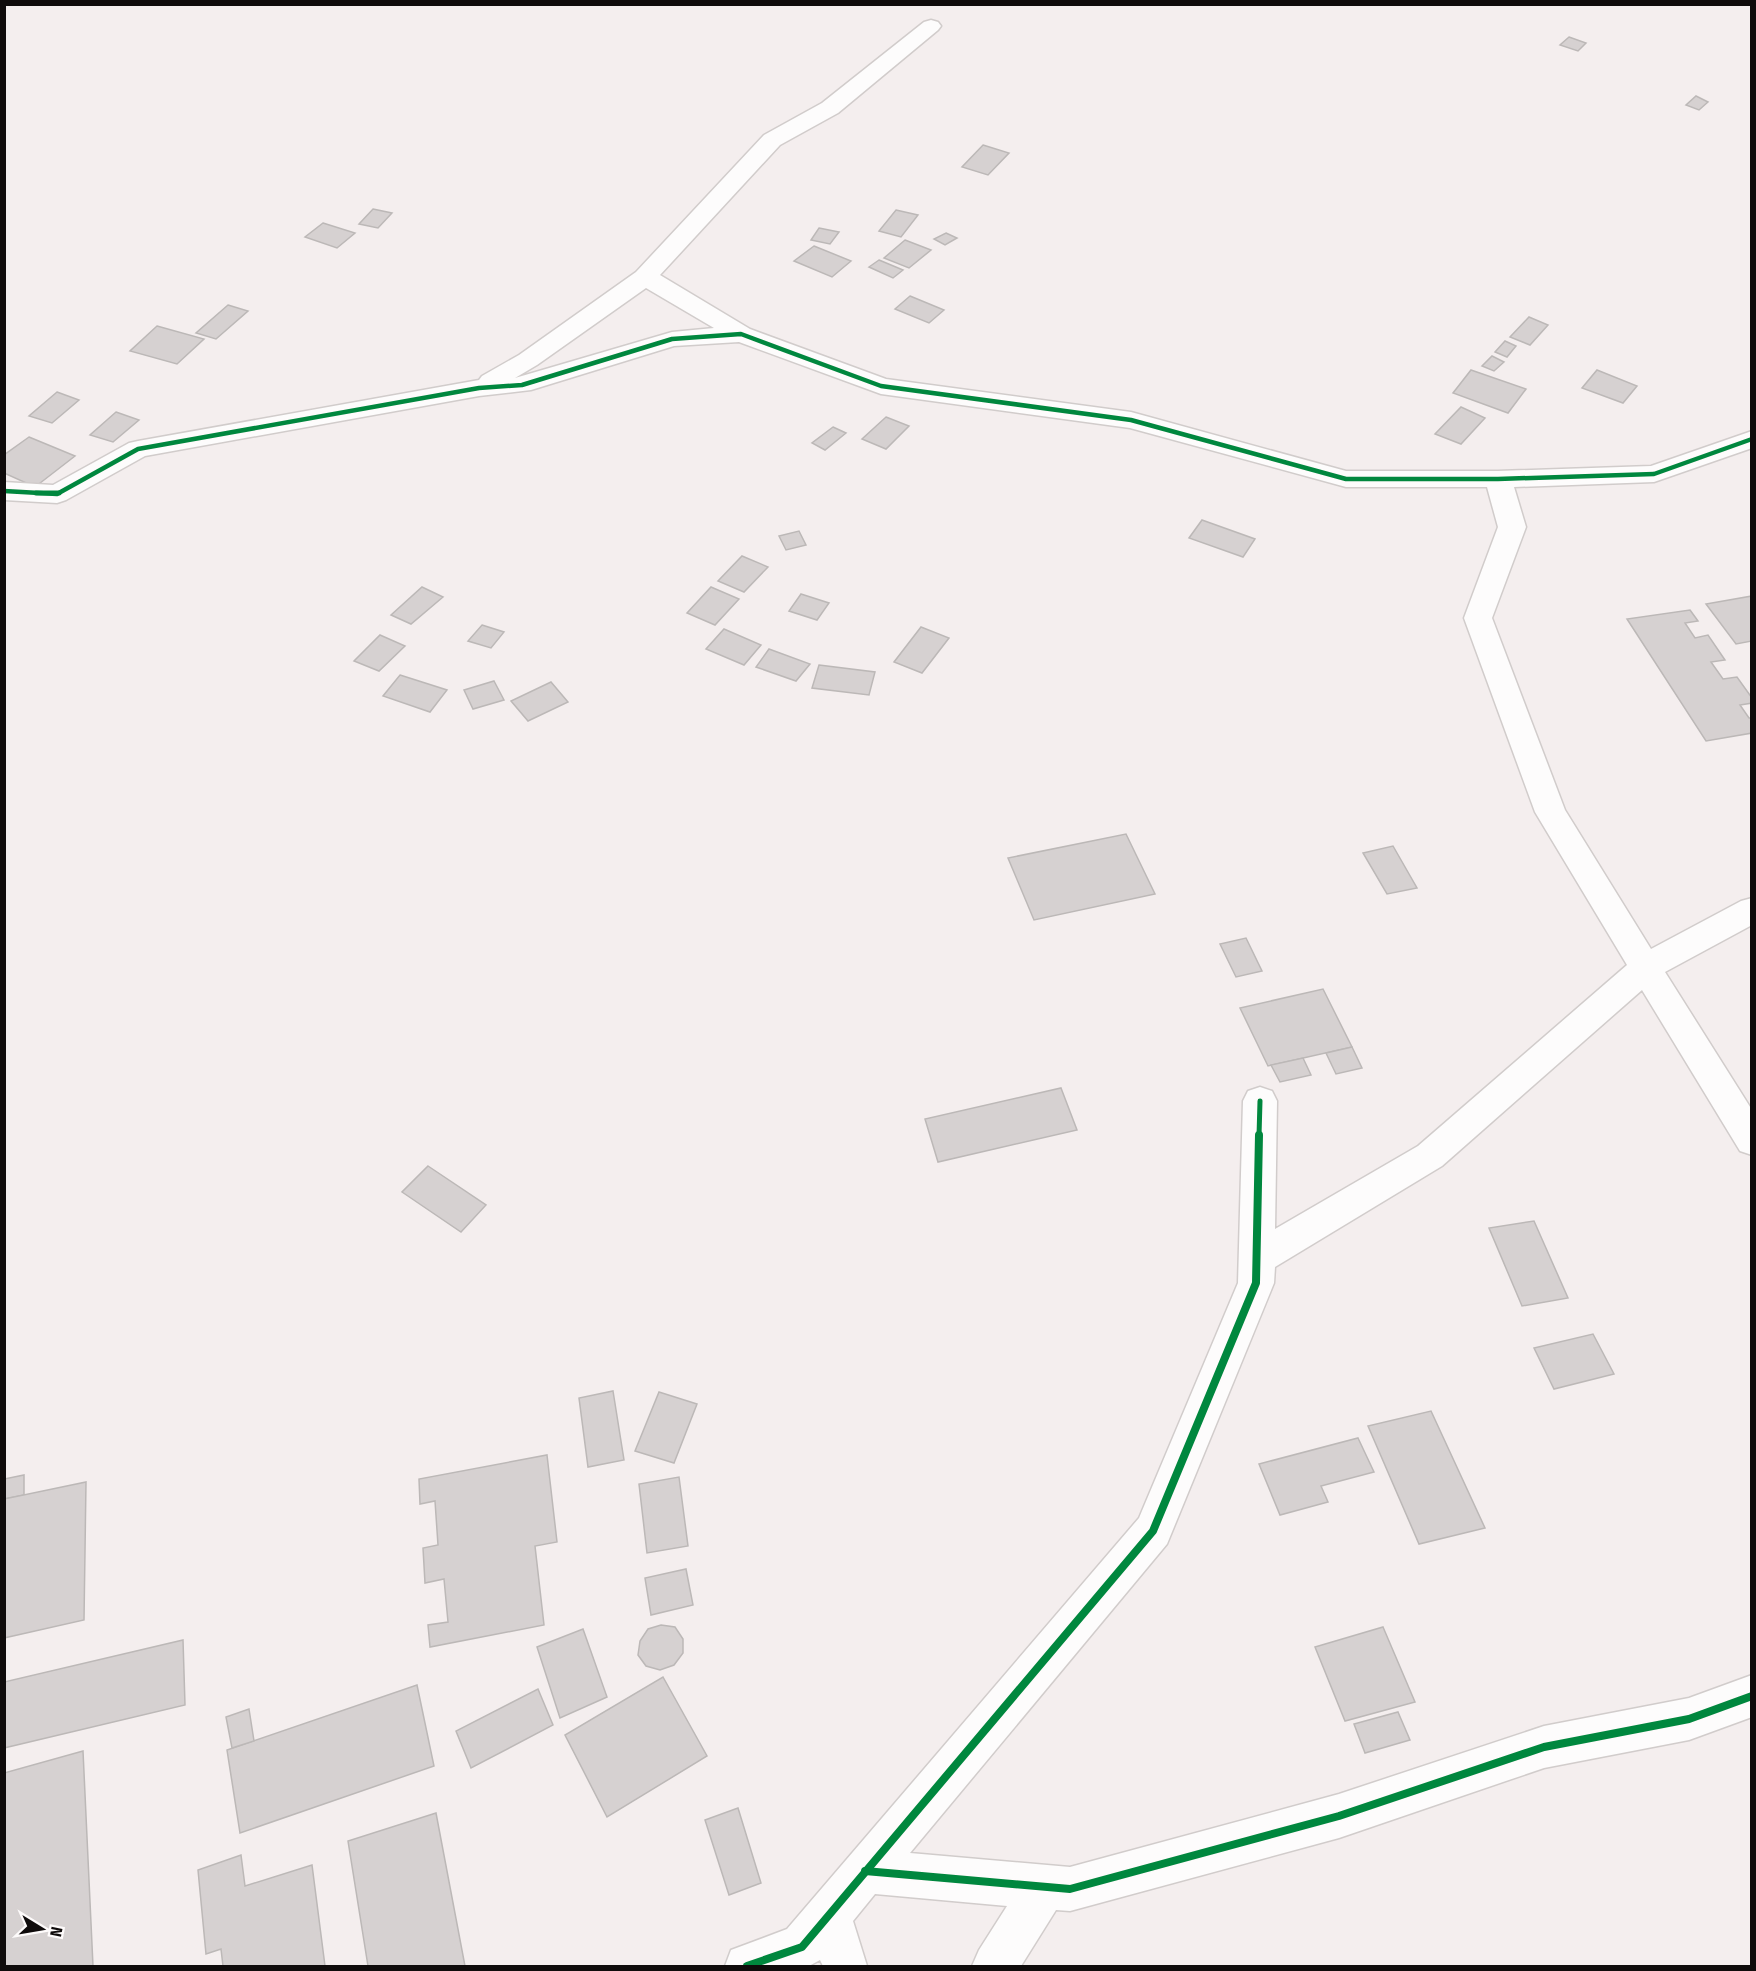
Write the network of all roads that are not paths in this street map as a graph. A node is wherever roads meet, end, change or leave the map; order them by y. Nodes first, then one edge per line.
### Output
1 (931, 26) dead end
2 (645, 277) junction
3 (741, 334) junction
4 (480, 388) junction
5 (1752, 439) edge
6 (1498, 479) junction
7 (4, 491) edge
8 (1752, 910) edge
9 (1645, 968) junction
10 (1260, 1101) dead end
11 (1752, 1141) edge
12 (1257, 1259) junction
13 (1752, 1696) edge
14 (865, 1871) junction
15 (1045, 1886) junction
16 (828, 1914) junction
17 (747, 1966) edge
18 (845, 1966) edge
19 (995, 1966) edge

1 - 2 street
2 - 3 street
2 - 4 street
3 - 4 street
3 - 6 street
4 - 7 street
5 - 6 street
6 - 9 street
8 - 9 street
9 - 11 street
9 - 12 street
10 - 12 street
12 - 14 street
13 - 15 street
14 - 15 street
14 - 16 street
15 - 19 street
16 - 17 street
16 - 18 street

